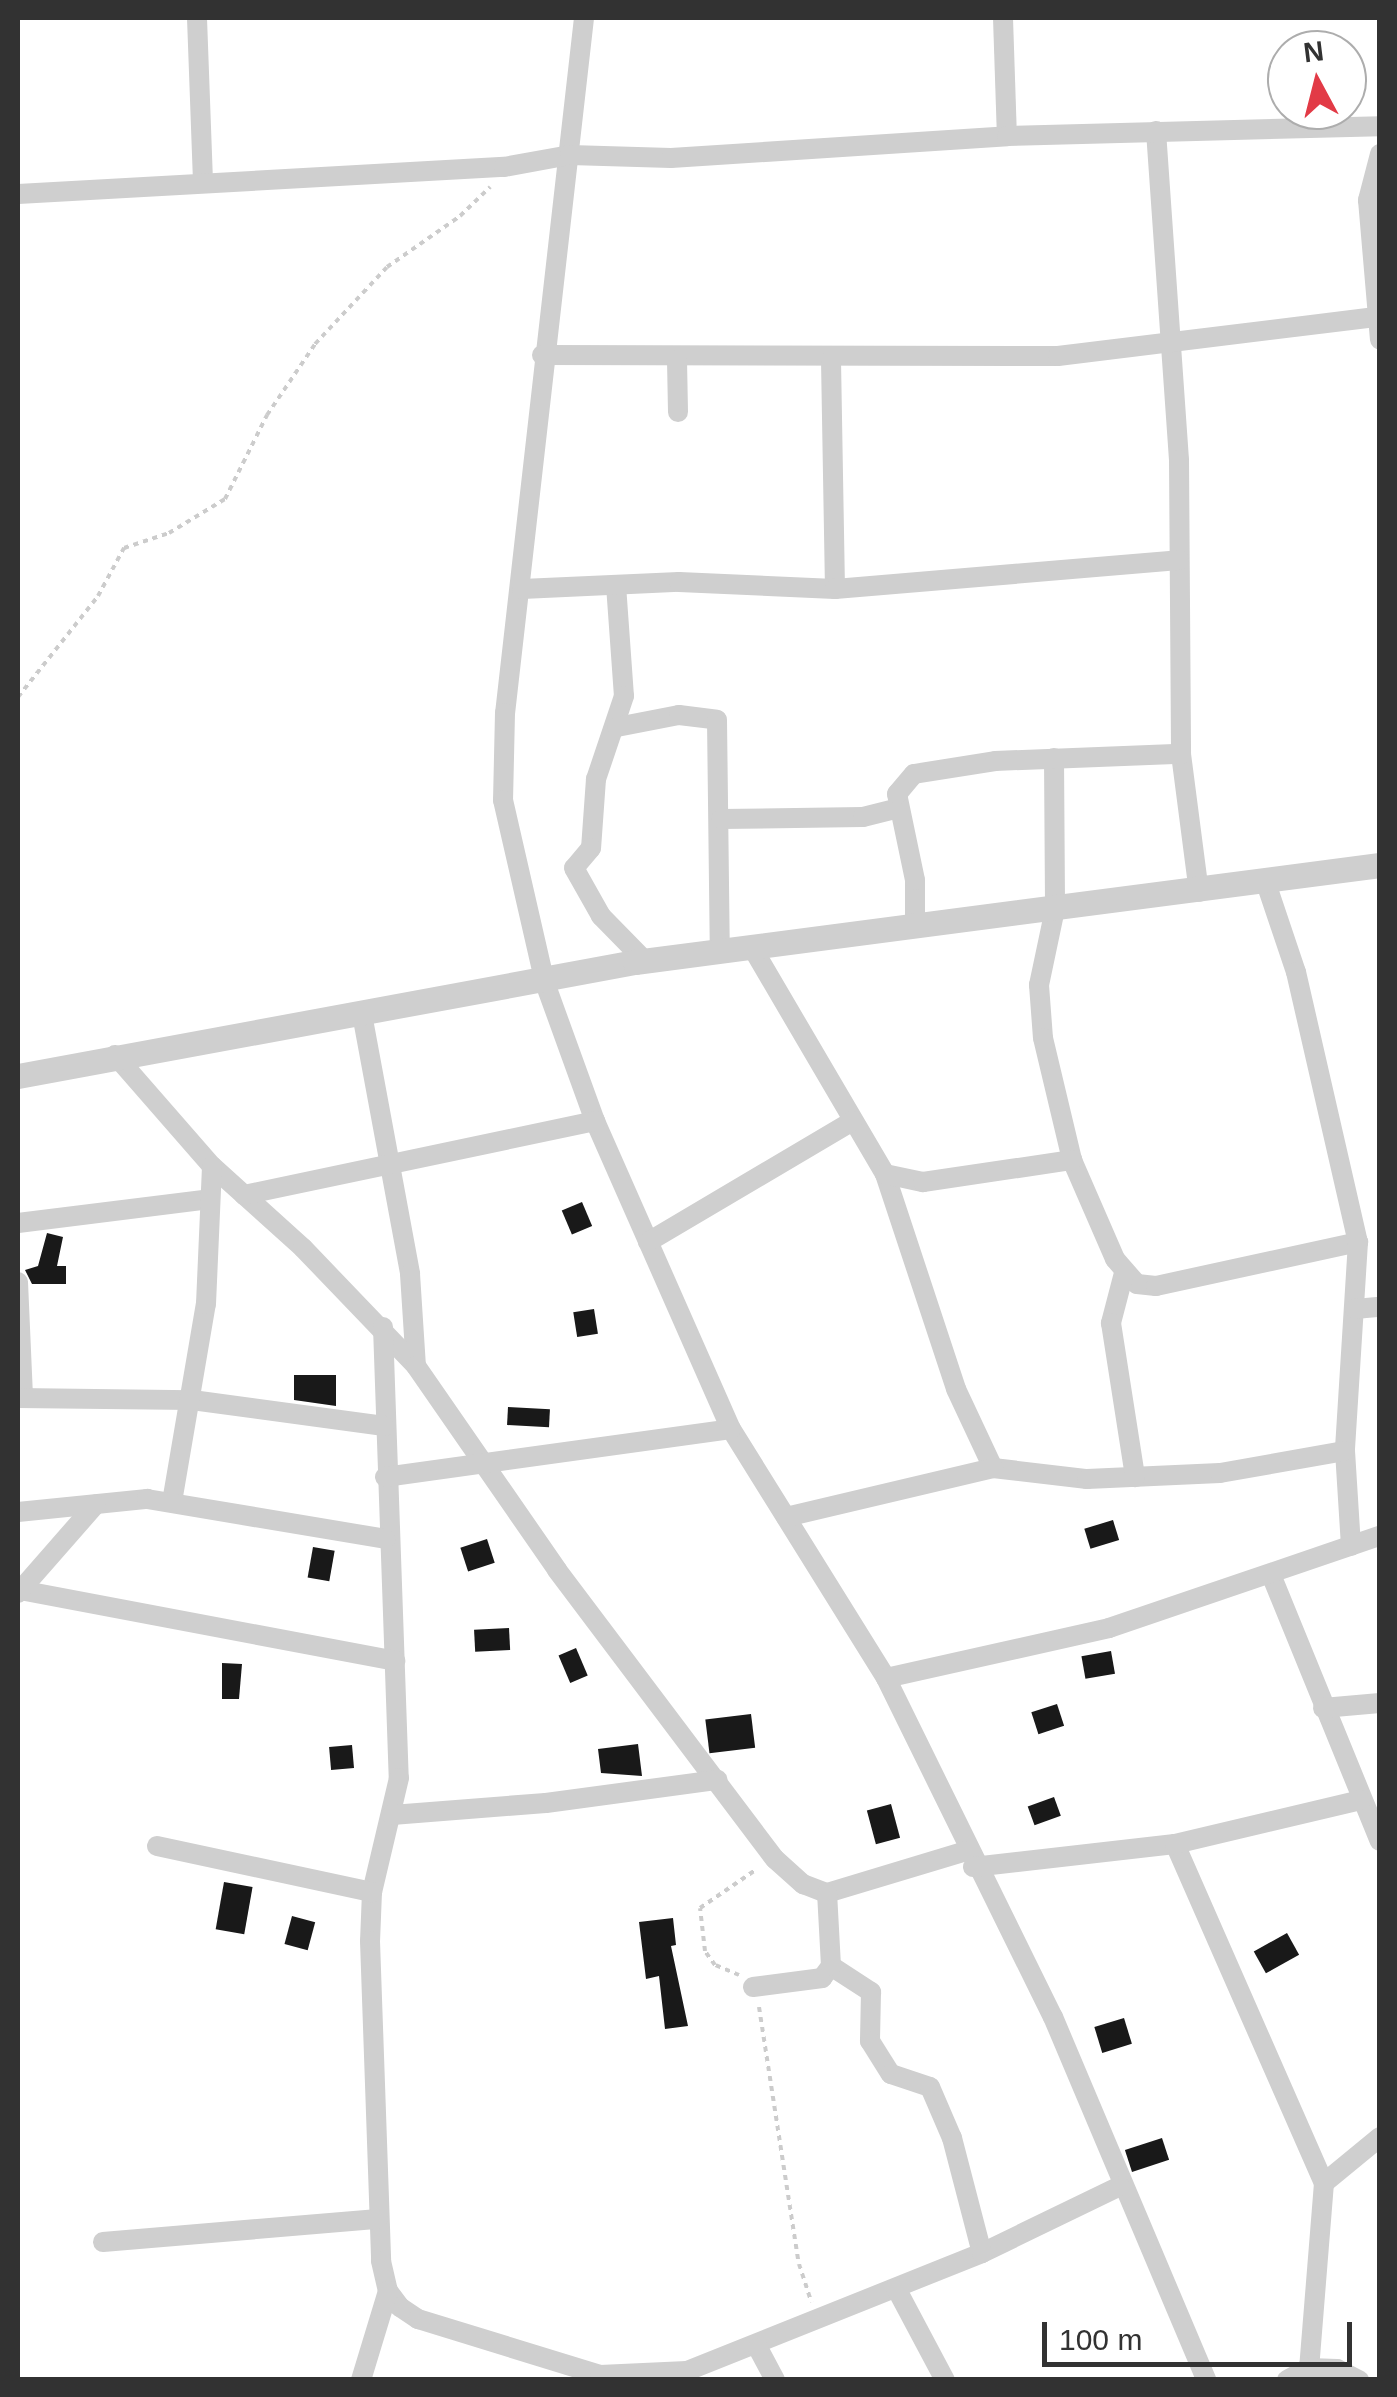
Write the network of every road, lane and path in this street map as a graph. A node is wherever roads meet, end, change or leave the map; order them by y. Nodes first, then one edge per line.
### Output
1 (197, 18) edge
2 (584, 18) edge
3 (1002, 18) edge
4 (1380, 126) edge
5 (1156, 131) junction
6 (1007, 136) junction
7 (1380, 154) edge
8 (570, 155) junction
9 (504, 167) junction
10 (204, 180) junction
11 (18, 194) edge
12 (1375, 256) edge
13 (1376, 317) junction
14 (1380, 339) edge
15 (1171, 344) junction
16 (542, 355) junction
17 (677, 360) junction
18 (831, 360) junction
19 (678, 412) dead end
20 (1179, 560) junction
21 (616, 585) junction
22 (522, 588) junction
23 (835, 589) junction
24 (18, 697) edge
25 (617, 727) junction
26 (1181, 754) junction
27 (1054, 758) junction
28 (899, 808) junction
29 (721, 819) junction
30 (1380, 866) edge
31 (1266, 883) junction
32 (1200, 892) junction
33 (1056, 909) junction
34 (915, 927) junction
35 (754, 948) junction
36 (720, 952) junction
37 (645, 961) junction
38 (545, 983) junction
39 (362, 1014) junction
40 (115, 1055) junction
41 (18, 1076) edge
42 (595, 1121) junction
43 (853, 1121) junction
44 (1072, 1160) junction
45 (212, 1166) junction
46 (391, 1166) junction
47 (885, 1174) junction
48 (244, 1195) junction
49 (210, 1199) junction
50 (18, 1223) edge
51 (648, 1242) junction
52 (1358, 1242) junction
53 (1124, 1272) junction
54 (18, 1282) edge
55 (1380, 1307) edge
56 (1354, 1309) junction
57 (383, 1327) junction
58 (416, 1366) junction
59 (20, 1397) edge
60 (192, 1400) junction
61 (384, 1426) junction
62 (731, 1429) junction
63 (1345, 1451) junction
64 (485, 1466) junction
65 (993, 1468) junction
66 (1135, 1476) junction
67 (385, 1477) junction
68 (172, 1502) junction
69 (96, 1504) junction
70 (18, 1512) edge
71 (786, 1517) junction
72 (1380, 1536) edge
73 (386, 1539) junction
74 (1351, 1546) junction
75 (1272, 1577) junction
76 (19, 1592) edge
77 (395, 1662) junction
78 (886, 1678) junction
79 (1380, 1704) edge
80 (1323, 1708) junction
81 (717, 1780) junction
82 (1360, 1800) junction
83 (392, 1815) junction
84 (1380, 1841) edge
85 (1175, 1844) junction
86 (157, 1846) dead end
87 (775, 1859) junction
88 (970, 1859) junction
89 (372, 1892) junction
90 (827, 1893) junction
91 (831, 1966) junction
92 (753, 1987) junction
93 (1380, 2137) edge
94 (1324, 2183) junction
95 (1120, 2186) junction
96 (378, 2219) junction
97 (104, 2242) dead end
98 (982, 2254) junction
99 (896, 2288) junction
100 (388, 2292) junction
101 (819, 2320) junction
102 (758, 2348) junction
103 (1309, 2368) junction
104 (599, 2377) edge
105 (362, 2380) edge
106 (774, 2380) edge
107 (944, 2380) edge
108 (1206, 2380) edge
109 (1287, 2380) edge
110 (1359, 2380) edge

1 - 10 street
2 - 8 street
3 - 6 street
4 - 5 street
5 - 6 street
5 - 15 street
6 - 8 street
7 - 12 street
8 - 9 street
8 - 16 street
9 - 10 street
9 - 24 path
10 - 11 street
12 - 13 street
13 - 14 street
13 - 15 street
15 - 18 street
15 - 20 street
16 - 17 street
16 - 22 street
17 - 18 street
17 - 19 street
18 - 23 street
20 - 23 street
20 - 26 street
21 - 22 street
21 - 23 street
21 - 25 street
22 - 38 street
25 - 29 street
25 - 37 street
26 - 27 street
26 - 32 street
27 - 28 street
27 - 33 street
28 - 29 street
28 - 34 street
29 - 36 street
30 - 31 street
31 - 32 street
31 - 52 street
32 - 33 street
33 - 34 street
33 - 44 street
34 - 35 street
35 - 36 street
35 - 43 street
36 - 37 street
37 - 38 street
38 - 39 street
38 - 42 street
39 - 40 street
39 - 46 street
40 - 41 street
40 - 45 street
42 - 46 street
42 - 51 street
43 - 47 street
43 - 51 street
44 - 47 street
44 - 53 street
45 - 48 street
45 - 49 street
46 - 48 street
46 - 58 street
47 - 65 street
48 - 57 street
49 - 50 street
49 - 60 street
51 - 62 street
52 - 53 street
52 - 56 street
53 - 66 street
54 - 59 street
55 - 56 street
56 - 63 street
57 - 58 street
57 - 61 street
58 - 64 street
59 - 60 street
60 - 61 street
60 - 68 street
61 - 67 street
62 - 64 street
62 - 71 street
63 - 66 street
63 - 74 street
64 - 67 street
64 - 81 street
65 - 66 street
65 - 71 street
67 - 73 street
68 - 69 street
68 - 73 street
69 - 70 street
69 - 76 street
71 - 78 street
72 - 74 street
73 - 77 street
74 - 75 street
75 - 78 street
75 - 80 street
76 - 77 street
77 - 83 street
78 - 88 street
79 - 80 street
80 - 82 street
81 - 83 street
81 - 87 street
82 - 84 street
82 - 85 street
83 - 89 street
85 - 88 street
85 - 94 street
86 - 89 street
87 - 90 street
87 - 92 path
88 - 90 street
88 - 95 street
89 - 96 street
90 - 91 street
91 - 92 street
91 - 98 street
92 - 101 path
93 - 94 street
94 - 103 street
95 - 98 street
95 - 108 street
96 - 97 street
96 - 100 street
98 - 99 street
99 - 101 street
99 - 107 street
100 - 104 street
100 - 105 street
101 - 102 street
102 - 104 street
102 - 106 street
103 - 109 street
103 - 110 street

